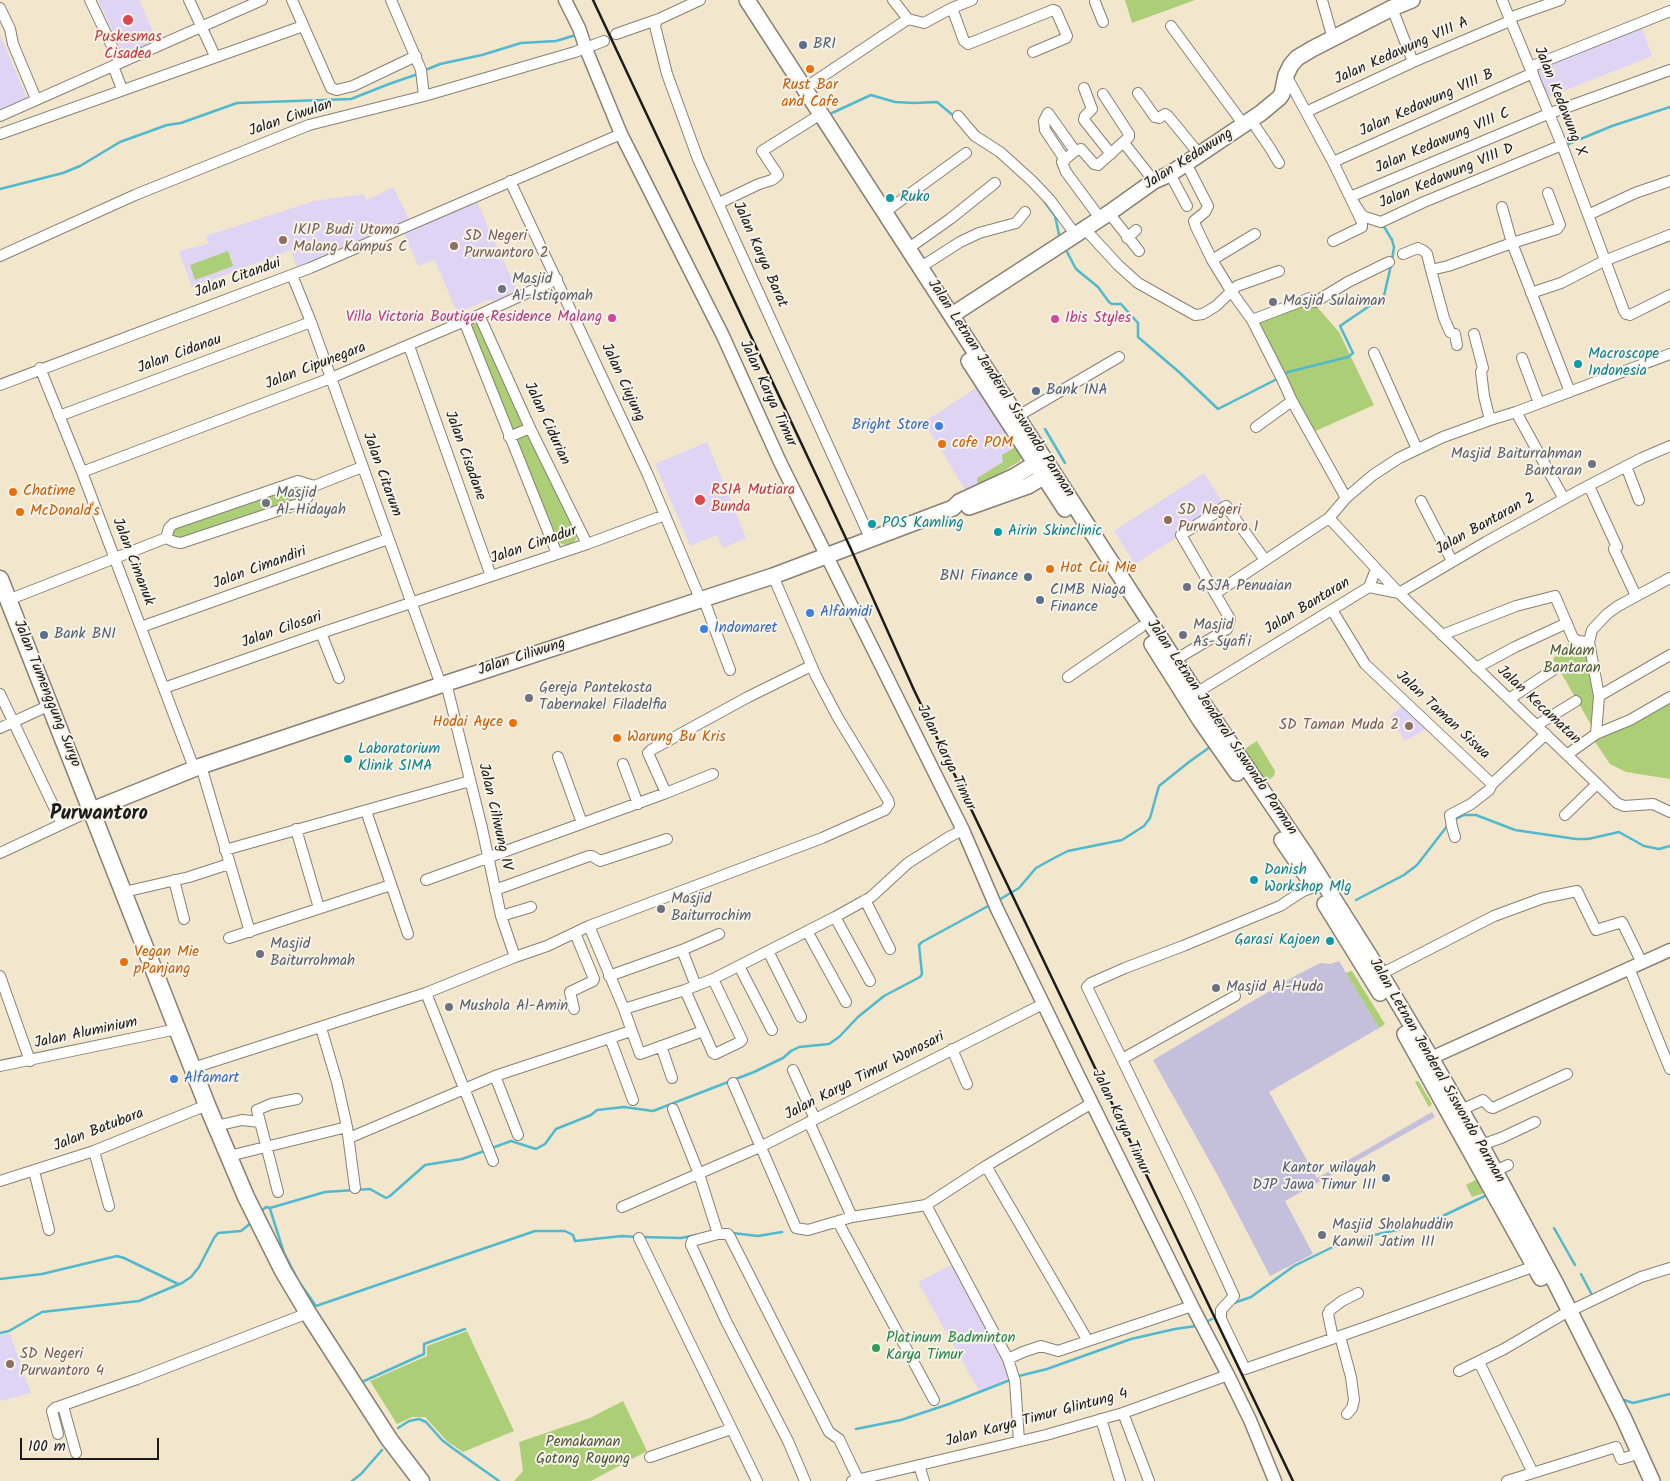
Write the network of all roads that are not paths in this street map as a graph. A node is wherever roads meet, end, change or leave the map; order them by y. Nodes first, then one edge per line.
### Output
1 (90, 0) edge
2 (189, 0) edge
3 (262, 0) edge
4 (292, 0) edge
5 (391, 0) edge
6 (565, 0) edge
7 (700, 0) edge
8 (737, 0) edge
9 (747, 0) edge
10 (894, 0) edge
11 (972, 0) edge
12 (1322, 0) edge
13 (1412, 0) edge
14 (1502, 0) edge
15 (1560, 0) edge
16 (1096, 1) edge
17 (0, 8) edge
18 (952, 8) junction
19 (1392, 8) junction
20 (1670, 11) edge
21 (659, 19) junction
22 (908, 19) junction
23 (1509, 20) junction
24 (1103, 22) dead end
25 (303, 26) junction
26 (1171, 26) dead end
27 (202, 27) junction
28 (616, 34) dead end
29 (582, 38) junction
30 (1333, 39) junction
31 (604, 41) dead end
32 (1032, 52) dead end
33 (215, 56) junction
34 (416, 56) junction
35 (1413, 62) junction
36 (116, 65) junction
37 (1531, 70) junction
38 (1670, 70) edge
39 (1286, 75) junction
40 (805, 88) junction
41 (1084, 88) dead end
42 (122, 90) junction
43 (1103, 94) dead end
44 (1138, 94) dead end
45 (424, 96) junction
46 (36, 99) junction
47 (1306, 112) junction
48 (1548, 114) junction
49 (0, 116) edge
50 (958, 116) dead end
51 (813, 118) junction
52 (1247, 122) junction
53 (0, 134) edge
54 (621, 134) junction
55 (1124, 144) junction
56 (1562, 145) junction
57 (1075, 151) junction
58 (966, 152) dead end
59 (1111, 154) junction
60 (1200, 154) junction
61 (1065, 160) junction
62 (1333, 162) junction
63 (1186, 163) junction
64 (1279, 163) dead end
65 (1170, 174) junction
66 (510, 181) junction
67 (1154, 181) junction
68 (1670, 181) edge
69 (995, 182) dead end
70 (1548, 193) dead end
71 (1351, 198) junction
72 (719, 203) junction
73 (1187, 206) dead end
74 (1502, 207) dead end
75 (885, 212) junction
76 (1025, 212) dead end
77 (1104, 215) junction
78 (1588, 215) junction
79 (1136, 230) dead end
80 (1255, 234) dead end
81 (1670, 235) edge
82 (1071, 237) junction
83 (1127, 238) junction
84 (1333, 241) dead end
85 (1512, 242) junction
86 (909, 248) junction
87 (1139, 251) dead end
88 (1403, 254) dead end
89 (0, 256) edge
90 (1212, 260) junction
91 (1604, 261) junction
92 (1388, 262) dead end
93 (921, 267) junction
94 (1431, 270) junction
95 (1279, 271) dead end
96 (292, 275) junction
97 (557, 279) junction
98 (1231, 291) junction
99 (1531, 292) junction
100 (1670, 295) edge
101 (479, 315) junction
102 (952, 315) junction
103 (1252, 320) junction
104 (464, 321) junction
105 (311, 322) junction
106 (1474, 334) dead end
107 (1457, 345) dead end
108 (409, 346) junction
109 (1374, 353) dead end
110 (1670, 354) edge
111 (1119, 357) dead end
112 (1522, 358) dead end
113 (40, 368) junction
114 (331, 378) junction
115 (0, 385) edge
116 (1570, 392) junction
117 (1292, 401) junction
118 (1539, 403) junction
119 (1516, 412) junction
120 (59, 416) junction
121 (1018, 416) junction
122 (1490, 420) junction
123 (1256, 427) dead end
124 (530, 428) junction
125 (509, 437) junction
126 (1670, 446) edge
127 (1416, 449) junction
128 (1039, 461) junction
129 (1626, 466) junction
130 (362, 467) junction
131 (82, 472) junction
132 (1048, 474) junction
133 (314, 486) junction
134 (1589, 486) junction
135 (1346, 498) junction
136 (1564, 499) junction
137 (1639, 500) dead end
138 (1421, 501) dead end
139 (953, 508) junction
140 (665, 515) junction
141 (1329, 518) junction
142 (166, 538) junction
143 (388, 539) junction
144 (871, 540) junction
145 (587, 544) junction
146 (557, 554) junction
147 (826, 556) junction
148 (114, 558) junction
149 (1265, 560) junction
150 (1452, 561) junction
151 (1376, 569) junction
152 (492, 576) junction
153 (773, 576) junction
154 (1670, 578) edge
155 (0, 579) edge
156 (1369, 587) junction
157 (1216, 593) junction
158 (1399, 593) junction
159 (1636, 596) junction
160 (8, 600) junction
161 (702, 600) junction
162 (411, 604) junction
163 (1332, 610) junction
164 (1567, 623) junction
165 (1141, 627) junction
166 (141, 628) junction
167 (321, 633) junction
168 (1442, 634) junction
169 (1589, 642) junction
170 (1670, 655) edge
171 (1175, 660) junction
172 (812, 666) junction
173 (1476, 668) junction
174 (730, 670) dead end
175 (1553, 670) dead end
176 (1068, 677) dead end
177 (339, 678) dead end
178 (443, 684) junction
179 (164, 688) junction
180 (1196, 693) junction
181 (0, 694) edge
182 (1599, 696) junction
183 (1670, 697) edge
184 (1509, 699) junction
185 (1576, 701) dead end
186 (50, 706) junction
187 (14, 722) junction
188 (1537, 726) junction
189 (0, 728) edge
190 (1546, 734) junction
191 (1596, 734) junction
192 (1568, 754) junction
193 (558, 757) dead end
194 (623, 764) dead end
195 (197, 767) junction
196 (714, 774) dead end
197 (470, 781) junction
198 (1492, 784) junction
199 (1597, 784) junction
200 (666, 793) junction
201 (1263, 802) junction
202 (638, 804) junction
203 (92, 810) junction
204 (366, 811) junction
205 (1670, 812) edge
206 (1565, 815) dead end
207 (582, 823) junction
208 (62, 824) junction
209 (1452, 828) dead end
210 (296, 829) junction
211 (963, 830) junction
212 (667, 839) dead end
213 (225, 850) junction
214 (0, 853) edge
215 (488, 858) junction
216 (1301, 858) junction
217 (229, 864) junction
218 (174, 880) junction
219 (426, 880) dead end
220 (391, 885) junction
221 (1314, 887) junction
222 (495, 890) junction
223 (124, 892) junction
224 (866, 900) junction
225 (531, 907) dead end
226 (319, 908) junction
227 (501, 916) junction
228 (835, 917) junction
229 (184, 918) dead end
230 (589, 926) junction
231 (807, 931) junction
232 (250, 932) junction
233 (575, 933) junction
234 (408, 934) dead end
235 (719, 934) dead end
236 (229, 938) dead end
237 (682, 950) junction
238 (890, 950) dead end
239 (1670, 950) edge
240 (768, 951) junction
241 (515, 957) junction
242 (1642, 963) junction
243 (739, 966) junction
244 (1629, 968) junction
245 (1381, 974) junction
246 (0, 976) edge
247 (609, 976) junction
248 (713, 979) junction
249 (870, 981) dead end
250 (696, 986) junction
251 (685, 990) junction
252 (3, 993) edge
253 (426, 993) junction
254 (1235, 996) dead end
255 (846, 1002) dead end
256 (1043, 1004) junction
257 (574, 1009) dead end
258 (624, 1009) junction
259 (801, 1016) dead end
260 (321, 1028) junction
261 (177, 1029) junction
262 (772, 1030) dead end
263 (631, 1031) junction
264 (703, 1031) junction
265 (610, 1038) junction
266 (661, 1046) junction
267 (952, 1049) junction
268 (1431, 1058) junction
269 (1122, 1059) junction
270 (30, 1061) junction
271 (0, 1066) edge
272 (193, 1068) junction
273 (1670, 1069) edge
274 (793, 1070) dead end
275 (1567, 1074) dead end
276 (494, 1076) junction
277 (672, 1078) dead end
278 (733, 1083) dead end
279 (967, 1084) dead end
280 (464, 1090) junction
281 (296, 1099) dead end
282 (633, 1100) dead end
283 (1092, 1103) junction
284 (207, 1105) junction
285 (673, 1109) dead end
286 (1461, 1110) junction
287 (812, 1121) junction
288 (260, 1122) junction
289 (1535, 1122) dead end
290 (216, 1126) junction
291 (347, 1127) junction
292 (518, 1135) dead end
293 (349, 1138) junction
294 (1481, 1145) junction
295 (266, 1147) junction
296 (760, 1147) junction
297 (94, 1151) junction
298 (490, 1154) dead end
299 (229, 1156) junction
300 (986, 1166) junction
301 (34, 1171) junction
302 (700, 1174) junction
303 (0, 1181) edge
304 (355, 1188) dead end
305 (278, 1192) dead end
306 (926, 1205) junction
307 (109, 1206) dead end
308 (622, 1207) dead end
309 (852, 1217) junction
310 (838, 1222) junction
311 (49, 1230) dead end
312 (718, 1234) junction
313 (639, 1238) dead end
314 (1535, 1266) junction
315 (1670, 1268) edge
316 (1358, 1293) dead end
317 (1192, 1306) junction
318 (308, 1313) junction
319 (1566, 1313) junction
320 (1337, 1337) junction
321 (1088, 1341) junction
322 (1008, 1359) junction
323 (1479, 1362) junction
324 (1459, 1371) dead end
325 (1228, 1375) junction
326 (934, 1400) dead end
327 (63, 1406) junction
328 (1124, 1413) junction
329 (1347, 1414) dead end
330 (1100, 1419) junction
331 (731, 1429) junction
332 (58, 1434) dead end
333 (1020, 1441) junction
334 (76, 1452) dead end
335 (1630, 1456) junction
336 (650, 1457) dead end
337 (919, 1465) junction
338 (1532, 1471) dead end
339 (854, 1480) edge
340 (421, 1481) edge
341 (757, 1481) edge
342 (805, 1481) edge
343 (924, 1481) edge
344 (1120, 1481) edge
345 (1149, 1481) edge
346 (1275, 1481) edge
347 (1507, 1481) edge
348 (1642, 1481) edge
349 (1652, 1481) edge

1 - 36 street
2 - 27 street
3 - 27 street
4 - 25 street
5 - 34 street
6 - 29 street, Jalan Karya Timur
7 - 21 street
8 - 51 main road, Jalan Letnan Jenderal Siswondo Parman
9 - 40 main road, Jalan Letnan Jenderal Siswondo Parman
10 - 22 street
11 - 18 street
12 - 30 street
13 - 19 main road, Jalan Kedawung
14 - 23 street, Jalan Kedawung X
15 - 23 street, Jalan Kedawung VIII A
16 - 24 street
17 - 46 street
18 - 22 street
18 - 32 street
19 - 30 main road, Jalan Kedawung
19 - 35 street
20 - 37 street, Jalan Kedawung VIII B
21 - 28 street
21 - 72 street, Jalan Karya Barat
22 - 40 street
23 - 35 street, Jalan Kedawung VIII A
23 - 37 street, Jalan Kedawung X
25 - 33 street
25 - 34 street
26 - 52 street
27 - 33 street
27 - 36 street
29 - 31 street, Jalan Ciwulan
29 - 45 street, Jalan Ciwulan
29 - 54 street, Jalan Karya Timur
30 - 39 main road, Jalan Kedawung
33 - 42 street
34 - 45 street
35 - 47 street, Jalan Kedawung VIII A
36 - 42 street
36 - 46 street
37 - 48 street, Jalan Kedawung X
37 - 62 street, Jalan Kedawung VIII B
38 - 48 street, Jalan Kedawung VIII C
39 - 47 street
39 - 52 main road, Jalan Kedawung
40 - 75 main road, Jalan Letnan Jenderal Siswondo Parman
41 - 59 street
42 - 53 street
43 - 55 street
44 - 60 street
45 - 89 street, Jalan Ciwulan
46 - 49 street
47 - 62 street
48 - 56 street, Jalan Kedawung X
48 - 71 street, Jalan Kedawung VIII C
50 - 82 street
51 - 72 street
51 - 128 main road, Jalan Letnan Jenderal Siswondo Parman
52 - 60 main road, Jalan Kedawung
52 - 64 street
54 - 66 street, Jalan Citandui
54 - 147 street, Jalan Karya Timur
55 - 59 street
55 - 67 street
56 - 71 street, Jalan Kedawung VIII D
56 - 78 street, Jalan Kedawung X
57 - 59 street
57 - 61 street
57 - 61 street
58 - 75 street
60 - 63 main road, Jalan Kedawung
61 - 77 street
62 - 71 street
63 - 65 main road, Jalan Kedawung
63 - 90 street
65 - 67 main road, Jalan Kedawung
65 - 73 street
66 - 96 street, Jalan Citandui
66 - 97 street, Jalan Ciujung
67 - 77 main road, Jalan Kedawung
68 - 78 street
69 - 86 street
70 - 85 street
71 - 84 street
72 - 144 street, Jalan Karya Barat
74 - 85 street
75 - 86 main road, Jalan Letnan Jenderal Siswondo Parman
76 - 93 street
77 - 82 main road, Jalan Kedawung
77 - 83 street
78 - 91 street, Jalan Kedawung X
79 - 83 street
80 - 90 street
81 - 91 street
82 - 98 street
82 - 102 main road, Jalan Kedawung
83 - 87 street
85 - 94 street
85 - 99 street
86 - 93 main road, Jalan Letnan Jenderal Siswondo Parman
88 - 94 street
90 - 98 street
91 - 99 street
91 - 100 street, Jalan Kedawung X
92 - 103 street
93 - 102 main road, Jalan Letnan Jenderal Siswondo Parman
94 - 107 street
95 - 98 street
96 - 105 street, Jalan Citarum
96 - 113 street, Jalan Citandui
97 - 101 street, Jalan Cipunegara
97 - 140 street, Jalan Ciujung
98 - 103 street
99 - 116 street
101 - 104 street, Jalan Cipunegara
101 - 124 street, Jalan Cidurian
102 - 121 main road, Jalan Letnan Jenderal Siswondo Parman
103 - 117 street
104 - 108 street, Jalan Cipunegara
104 - 125 street
105 - 114 street, Jalan Citarum
105 - 120 street, Jalan Cidanau
106 - 122 street
108 - 114 street, Jalan Cipunegara
108 - 152 street, Jalan Cisadane
109 - 127 street
110 - 116 street
111 - 121 street
112 - 118 street
113 - 115 street, Jalan Citandui
113 - 120 street, Jalan Cimanuk
114 - 130 street, Jalan Citarum
114 - 131 street, Jalan Cipunegara
116 - 118 street
117 - 123 street
117 - 135 street
118 - 119 street
119 - 122 street
119 - 136 street
120 - 131 street, Jalan Cimanuk
121 - 128 main road, Jalan Letnan Jenderal Siswondo Parman
122 - 127 street
124 - 125 street
124 - 145 street, Jalan Cidurian
125 - 146 street
126 - 129 street, Jalan Bantaran 2
127 - 135 street
128 - 132 main road, Jalan Letnan Jenderal Siswondo Parman
128 - 139 main road, Jalan Ciliwung
129 - 134 street, Jalan Bantaran 2
129 - 137 street
130 - 133 street
130 - 143 street, Jalan Citarum
131 - 148 street, Jalan Cimanuk
132 - 139 main road, Jalan Ciliwung
132 - 165 main road, Jalan Letnan Jenderal Siswondo Parman
132 - 171 main road, Jalan Letnan Jenderal Siswondo Parman
133 - 142 street
133 - 142 street
134 - 136 street, Jalan Bantaran 2
134 - 159 street
135 - 141 street
136 - 150 street, Jalan Bantaran 2
138 - 150 street
139 - 144 main road, Jalan Ciliwung
140 - 145 street, Jalan Cimadur
140 - 161 street, Jalan Ciujung
141 - 149 street
141 - 151 street, Jalan Kecamatan
142 - 148 street
143 - 162 street, Jalan Citarum
143 - 166 street, Jalan Cimandiri
144 - 147 main road, Jalan Ciliwung
145 - 146 street, Jalan Cimadur
146 - 152 street, Jalan Cimadur
147 - 153 main road, Jalan Ciliwung
147 - 211 street, Jalan Karya Timur
148 - 160 street
148 - 166 street, Jalan Cimanuk
149 - 157 street
149 - 157 street
150 - 158 street, Jalan Bantaran 2
151 - 156 street, Jalan Bantaran
151 - 158 street, Jalan Kecamatan
152 - 162 street, Jalan Cimadur
153 - 161 main road, Jalan Ciliwung
153 - 172 street
154 - 159 street
155 - 160 highway, Jalan Tumenggung Suryo
156 - 158 street
156 - 163 street, Jalan Bantaran
157 - 171 street
158 - 168 street, Jalan Kecamatan
159 - 169 street
160 - 186 highway, Jalan Tumenggung Suryo
161 - 174 street, Jalan Ciujung
161 - 178 main road, Jalan Ciliwung
162 - 167 street, Jalan Cilosari
162 - 178 street, Jalan Citarum
163 - 180 street, Jalan Bantaran
163 - 198 street, Jalan Taman Siswa
164 - 168 street
164 - 169 street
164 - 173 street
165 - 176 street
165 - 201 main road, Jalan Letnan Jenderal Siswondo Parman
166 - 179 street, Jalan Cimanuk
167 - 177 street
167 - 179 street, Jalan Cilosari
168 - 173 street, Jalan Kecamatan
169 - 182 street
170 - 182 street
171 - 180 main road, Jalan Letnan Jenderal Siswondo Parman
172 - 200 street
172 - 230 street
173 - 184 street, Jalan Kecamatan
175 - 184 street
178 - 195 main road, Jalan Ciliwung
178 - 197 street, Jalan Ciliwung IV
179 - 195 street, Jalan Cimanuk
180 - 201 main road, Jalan Letnan Jenderal Siswondo Parman
181 - 187 street
182 - 191 street
183 - 191 street
184 - 188 street, Jalan Kecamatan
185 - 188 street
186 - 187 street
186 - 203 highway, Jalan Tumenggung Suryo
187 - 189 street
187 - 208 street
188 - 190 street, Jalan Kecamatan
190 - 192 street, Jalan Kecamatan
190 - 198 street, Jalan Taman Siswa
191 - 192 street
192 - 199 street, Jalan Kecamatan
193 - 207 street
194 - 202 street
195 - 203 main road, Jalan Ciliwung
195 - 213 street, Jalan Cimanuk
196 - 200 street
197 - 204 street
197 - 215 street, Jalan Ciliwung IV
198 - 209 street
199 - 205 street, Jalan Kecamatan
199 - 206 street
200 - 202 street
201 - 216 main road, Jalan Letnan Jenderal Siswondo Parman
202 - 207 street
203 - 208 street
203 - 223 highway, Jalan Tumenggung Suryo
204 - 210 street
204 - 220 street
207 - 215 street
208 - 214 street
210 - 213 street
210 - 226 street
211 - 224 street
211 - 256 street, Jalan Karya Timur
212 - 222 street
213 - 217 street, Jalan Cimanuk
215 - 219 street
215 - 222 street, Jalan Ciliwung IV
216 - 221 main road, Jalan Letnan Jenderal Siswondo Parman
216 - 245 main road, Jalan Letnan Jenderal Siswondo Parman
217 - 218 street
217 - 232 street, Jalan Cimanuk
218 - 223 street
218 - 229 street
220 - 226 street
220 - 234 street
221 - 269 street
221 - 314 main road, Jalan Letnan Jenderal Siswondo Parman
222 - 227 street, Jalan Ciliwung IV
223 - 261 highway, Jalan Tumenggung Suryo
224 - 228 street
224 - 238 street
225 - 227 street
226 - 232 street
227 - 241 street, Jalan Ciliwung IV
228 - 231 street
228 - 249 street
230 - 233 street
230 - 247 street
231 - 240 street
231 - 255 street
232 - 236 street
233 - 241 street
233 - 257 street
235 - 237 street
237 - 247 street
237 - 250 street
239 - 242 street
240 - 243 street
240 - 259 street
241 - 253 street
242 - 244 street
242 - 245 street
243 - 248 street
243 - 262 street
244 - 268 street
244 - 273 street
245 - 268 main road, Jalan Letnan Jenderal Siswondo Parman
246 - 252 street
247 - 258 street
248 - 250 street
248 - 264 street
250 - 251 street
251 - 258 street
251 - 264 street
252 - 270 street
253 - 260 street
253 - 280 street
254 - 269 street
256 - 267 street, Jalan Karya Timur Wonosari
256 - 283 street, Jalan Karya Timur
258 - 263 street
260 - 272 street
260 - 291 street
261 - 270 street, Jalan Aluminium
261 - 272 highway, Jalan Tumenggung Suryo
263 - 265 street
263 - 266 street
264 - 266 street
265 - 276 street
265 - 282 street
266 - 277 street
267 - 279 street
267 - 287 street, Jalan Karya Timur Wonosari
268 - 286 main road, Jalan Letnan Jenderal Siswondo Parman
269 - 320 street
270 - 271 street, Jalan Aluminium
272 - 284 highway, Jalan Tumenggung Suryo
274 - 287 street
275 - 286 street
276 - 280 street
276 - 292 street
278 - 296 street
280 - 293 street
280 - 298 street
281 - 288 street
283 - 300 street
283 - 317 street, Jalan Karya Timur
284 - 290 highway, Jalan Tumenggung Suryo
284 - 297 street, Jalan Batubara
285 - 302 street
286 - 294 main road, Jalan Letnan Jenderal Siswondo Parman
287 - 296 street, Jalan Karya Timur Wonosari
287 - 309 street
288 - 290 street
288 - 295 street
289 - 294 street
290 - 299 highway, Jalan Tumenggung Suryo
291 - 293 street
291 - 295 street
293 - 304 street
294 - 319 main road, Jalan Letnan Jenderal Siswondo Parman
295 - 299 street
295 - 305 street
296 - 302 street, Jalan Karya Timur Wonosari
296 - 310 street
297 - 301 street, Jalan Batubara
297 - 307 street
299 - 318 highway, Jalan Tumenggung Suryo
300 - 306 street
300 - 321 street
301 - 303 street, Jalan Batubara
301 - 311 street
302 - 308 street, Jalan Karya Timur Wonosari
302 - 312 street
306 - 309 street
306 - 322 street
309 - 310 street
310 - 326 street
312 - 339 street
312 - 342 street
313 - 331 street
314 - 319 main road, Jalan Letnan Jenderal Siswondo Parman
314 - 320 street
315 - 319 street
316 - 320 street
317 - 321 street
317 - 325 street, Jalan Karya Timur
318 - 327 street
318 - 340 highway, Jalan Tumenggung Suryo
319 - 323 street
319 - 335 main road, Jalan Letnan Jenderal Siswondo Parman
319 - 349 main road, Jalan Letnan Jenderal Siswondo Parman
320 - 329 street
321 - 322 street
322 - 333 street
323 - 324 street
323 - 338 street
325 - 328 street, Jalan Karya Timur Glintung 4
325 - 346 street, Jalan Karya Timur
327 - 332 street
327 - 334 street
328 - 330 street, Jalan Karya Timur Glintung 4
328 - 345 street
330 - 333 street, Jalan Karya Timur Glintung 4
330 - 344 street
331 - 336 street
331 - 341 street
333 - 337 street, Jalan Karya Timur Glintung 4
335 - 347 street
335 - 348 main road, Jalan Letnan Jenderal Siswondo Parman
337 - 339 street, Jalan Karya Timur Glintung 4
337 - 343 street

